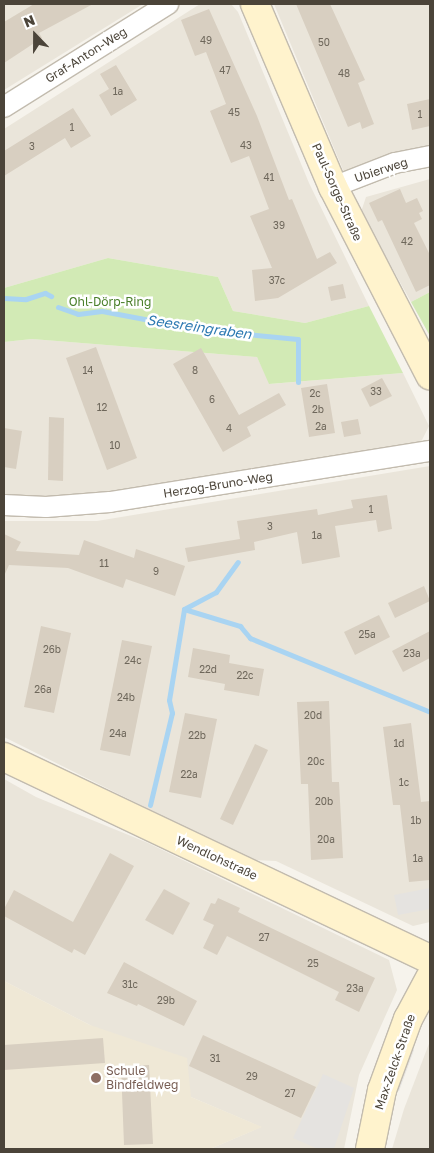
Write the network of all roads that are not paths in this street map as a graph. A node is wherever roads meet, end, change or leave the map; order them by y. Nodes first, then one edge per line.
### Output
1 (168, 4) edge
2 (255, 4) edge
3 (4, 107) edge
4 (430, 156) edge
5 (332, 186) junction
6 (430, 375) edge
7 (430, 451) edge
8 (4, 505) edge
9 (4, 757) edge
10 (430, 959) edge
11 (430, 978) edge
12 (370, 1149) edge

1 - 3 street, Graf-Anton-Weg
2 - 5 street, Paul-Sorge-Straße
4 - 5 street, Ubierweg
5 - 6 street, Paul-Sorge-Straße
7 - 8 street, Herzog-Bruno-Weg
9 - 10 street, Wendlohstraße
11 - 12 street, Max-Zelck-Straße

